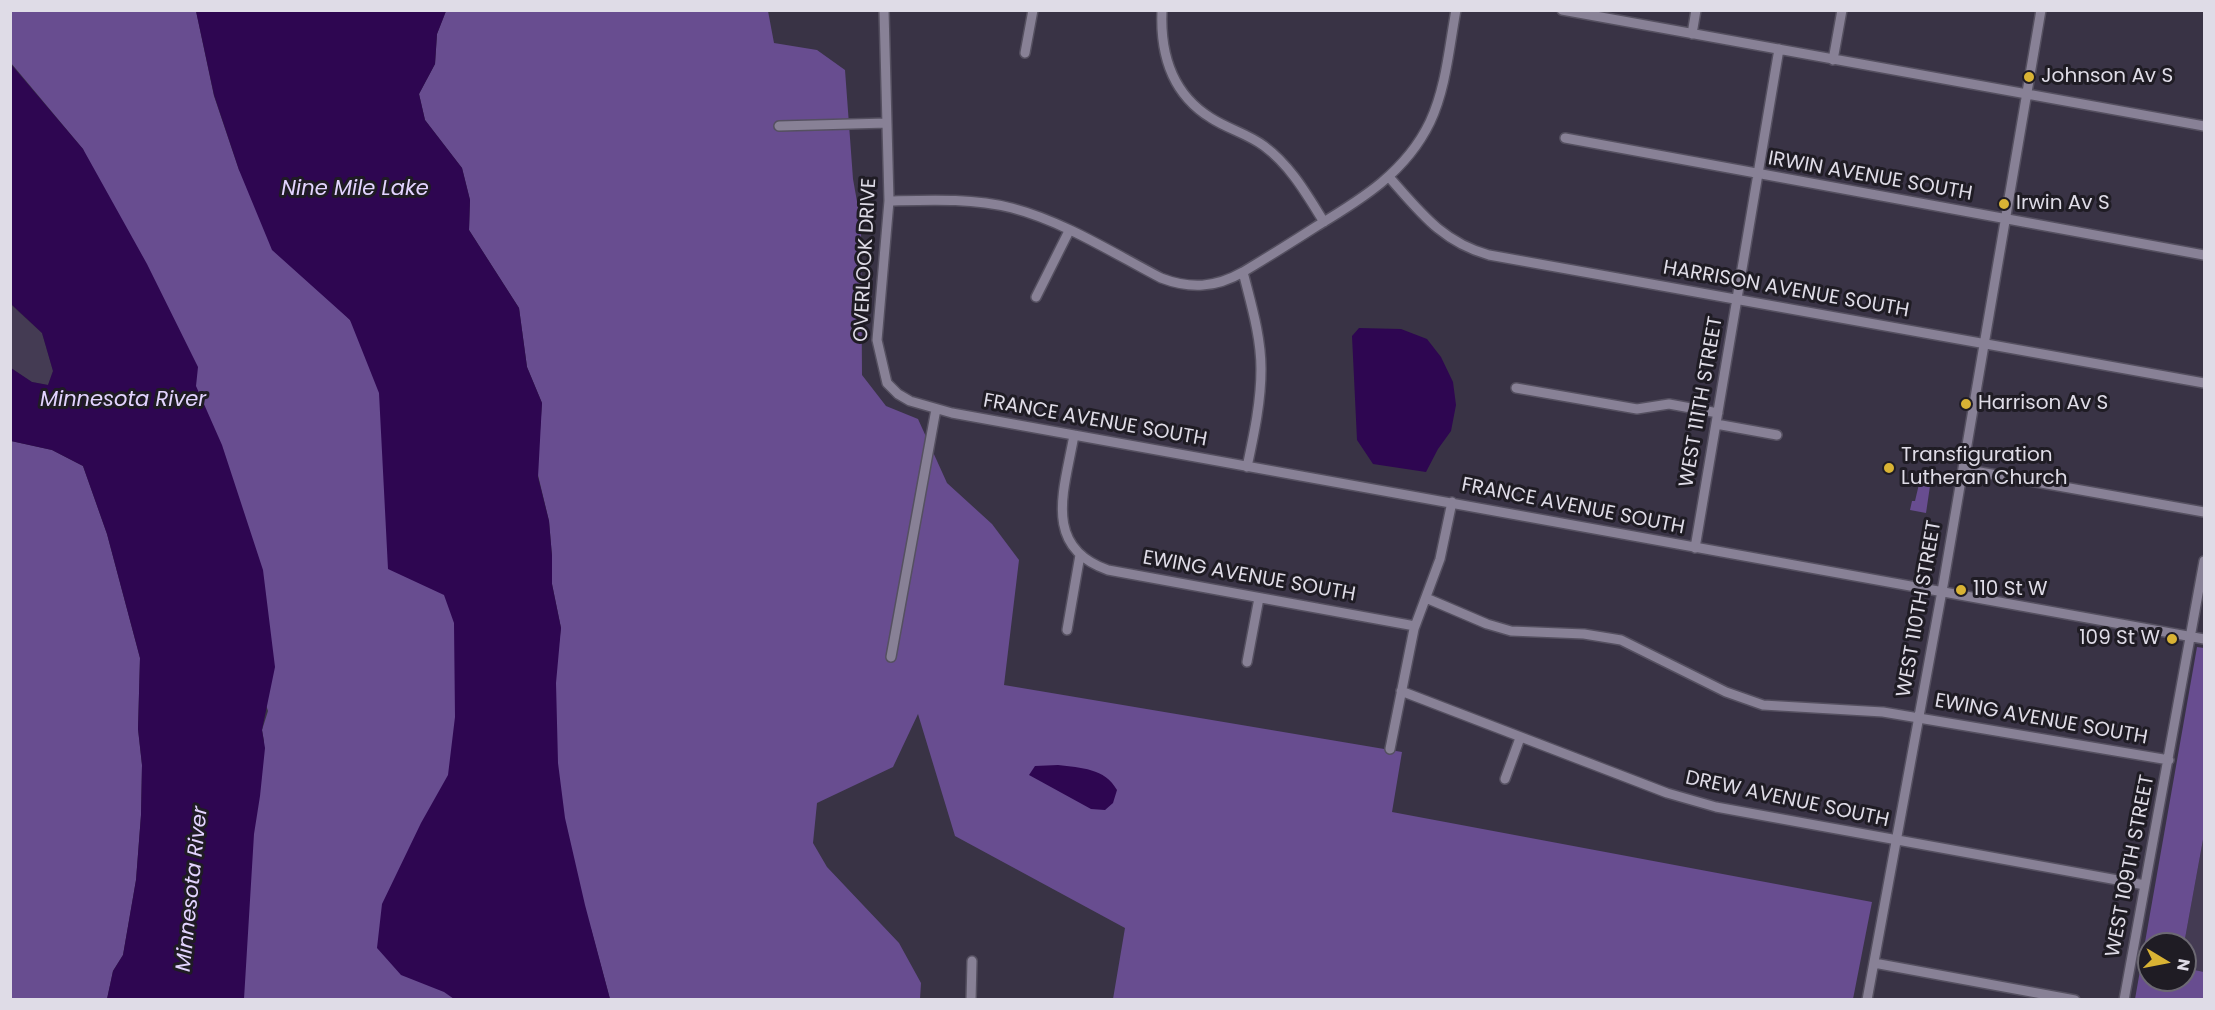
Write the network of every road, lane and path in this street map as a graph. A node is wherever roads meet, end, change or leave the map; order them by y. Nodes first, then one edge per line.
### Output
1 (884, 10) edge
2 (1033, 10) edge
3 (1162, 10) edge
4 (1456, 10) edge
5 (1562, 10) edge
6 (1696, 10) edge
7 (1842, 10) edge
8 (2041, 10) edge
9 (1692, 34) junction
10 (1779, 49) junction
11 (1025, 53) dead end
12 (1833, 60) junction
13 (2027, 94) junction
14 (887, 123) junction
15 (779, 126) dead end
16 (2205, 126) edge
17 (1565, 138) dead end
18 (1758, 174) junction
19 (1389, 177) junction
20 (889, 201) junction
21 (2005, 220) junction
22 (1324, 222) junction
23 (1069, 231) junction
24 (2205, 255) edge
25 (1243, 272) junction
26 (1036, 297) dead end
27 (1737, 300) junction
28 (1984, 344) junction
29 (2205, 383) edge
30 (1516, 388) dead end
31 (936, 409) junction
32 (1718, 413) junction
33 (1716, 424) junction
34 (1074, 435) junction
35 (1777, 435) dead end
36 (1247, 467) junction
37 (1963, 469) junction
38 (1452, 502) junction
39 (2205, 512) edge
40 (1695, 548) junction
41 (1080, 555) junction
42 (2205, 561) edge
43 (1942, 592) junction
44 (1259, 598) junction
45 (1426, 598) junction
46 (1415, 626) junction
47 (1067, 630) dead end
48 (2192, 637) junction
49 (2205, 639) edge
50 (891, 657) dead end
51 (1247, 662) dead end
52 (1401, 692) junction
53 (1919, 717) junction
54 (1520, 738) junction
55 (1390, 749) dead end
56 (2169, 760) junction
57 (1505, 779) dead end
58 (1896, 841) junction
59 (2145, 885) junction
60 (972, 961) dead end
61 (1874, 963) junction
62 (971, 999) edge
63 (1867, 999) edge
64 (2075, 999) edge
65 (2124, 999) edge

1 - 14 street, OVERLOOK DRIVE
2 - 11 street
3 - 22 street
4 - 19 street
5 - 9 street
6 - 9 street
7 - 12 street
8 - 13 street, WEST 110TH STREET
9 - 10 street
10 - 12 street
10 - 18 street, WEST 111TH STREET
12 - 13 street
13 - 16 street
13 - 21 street, WEST 110TH STREET
14 - 15 street
14 - 20 street, OVERLOOK DRIVE
17 - 18 street, IRWIN AVENUE SOUTH
18 - 21 street, IRWIN AVENUE SOUTH
18 - 27 street, WEST 111TH STREET
19 - 22 street
19 - 27 street, HARRISON AVENUE SOUTH
20 - 23 street
20 - 31 street, OVERLOOK DRIVE
21 - 24 street, IRWIN AVENUE SOUTH
21 - 28 street, WEST 110TH STREET
22 - 25 street
23 - 25 street
23 - 26 street
25 - 36 street
27 - 28 street, HARRISON AVENUE SOUTH
27 - 32 street, WEST 111TH STREET
28 - 29 street, HARRISON AVENUE SOUTH
28 - 37 street, WEST 110TH STREET
30 - 32 street
31 - 34 street, FRANCE AVENUE SOUTH
31 - 50 street
32 - 33 street, WEST 111TH STREET
33 - 35 street
33 - 40 street, WEST 111TH STREET
34 - 36 street, FRANCE AVENUE SOUTH
34 - 41 street
36 - 38 street, FRANCE AVENUE SOUTH
37 - 39 street
37 - 43 street, WEST 110TH STREET
38 - 40 street, FRANCE AVENUE SOUTH
38 - 45 street
40 - 43 street, FRANCE AVENUE SOUTH
41 - 44 street, EWING AVENUE SOUTH
41 - 47 street
42 - 48 street, WEST 109TH STREET
43 - 48 street, FRANCE AVENUE SOUTH
43 - 53 street, WEST 110TH STREET
44 - 46 street, EWING AVENUE SOUTH
44 - 51 street
45 - 46 street
45 - 53 street, EWING AVENUE SOUTH
46 - 52 street
48 - 49 street, FRANCE AVENUE SOUTH
48 - 56 street, WEST 109TH STREET
52 - 54 street, DREW AVENUE SOUTH
52 - 55 street
53 - 56 street, EWING AVENUE SOUTH
53 - 58 street, WEST 110TH STREET
54 - 57 street
54 - 58 street, DREW AVENUE SOUTH
56 - 59 street, WEST 109TH STREET
58 - 59 street, DREW AVENUE SOUTH
58 - 61 street, WEST 110TH STREET
59 - 65 street, WEST 109TH STREET
60 - 62 street
61 - 63 street, WEST 110TH STREET
61 - 64 street

